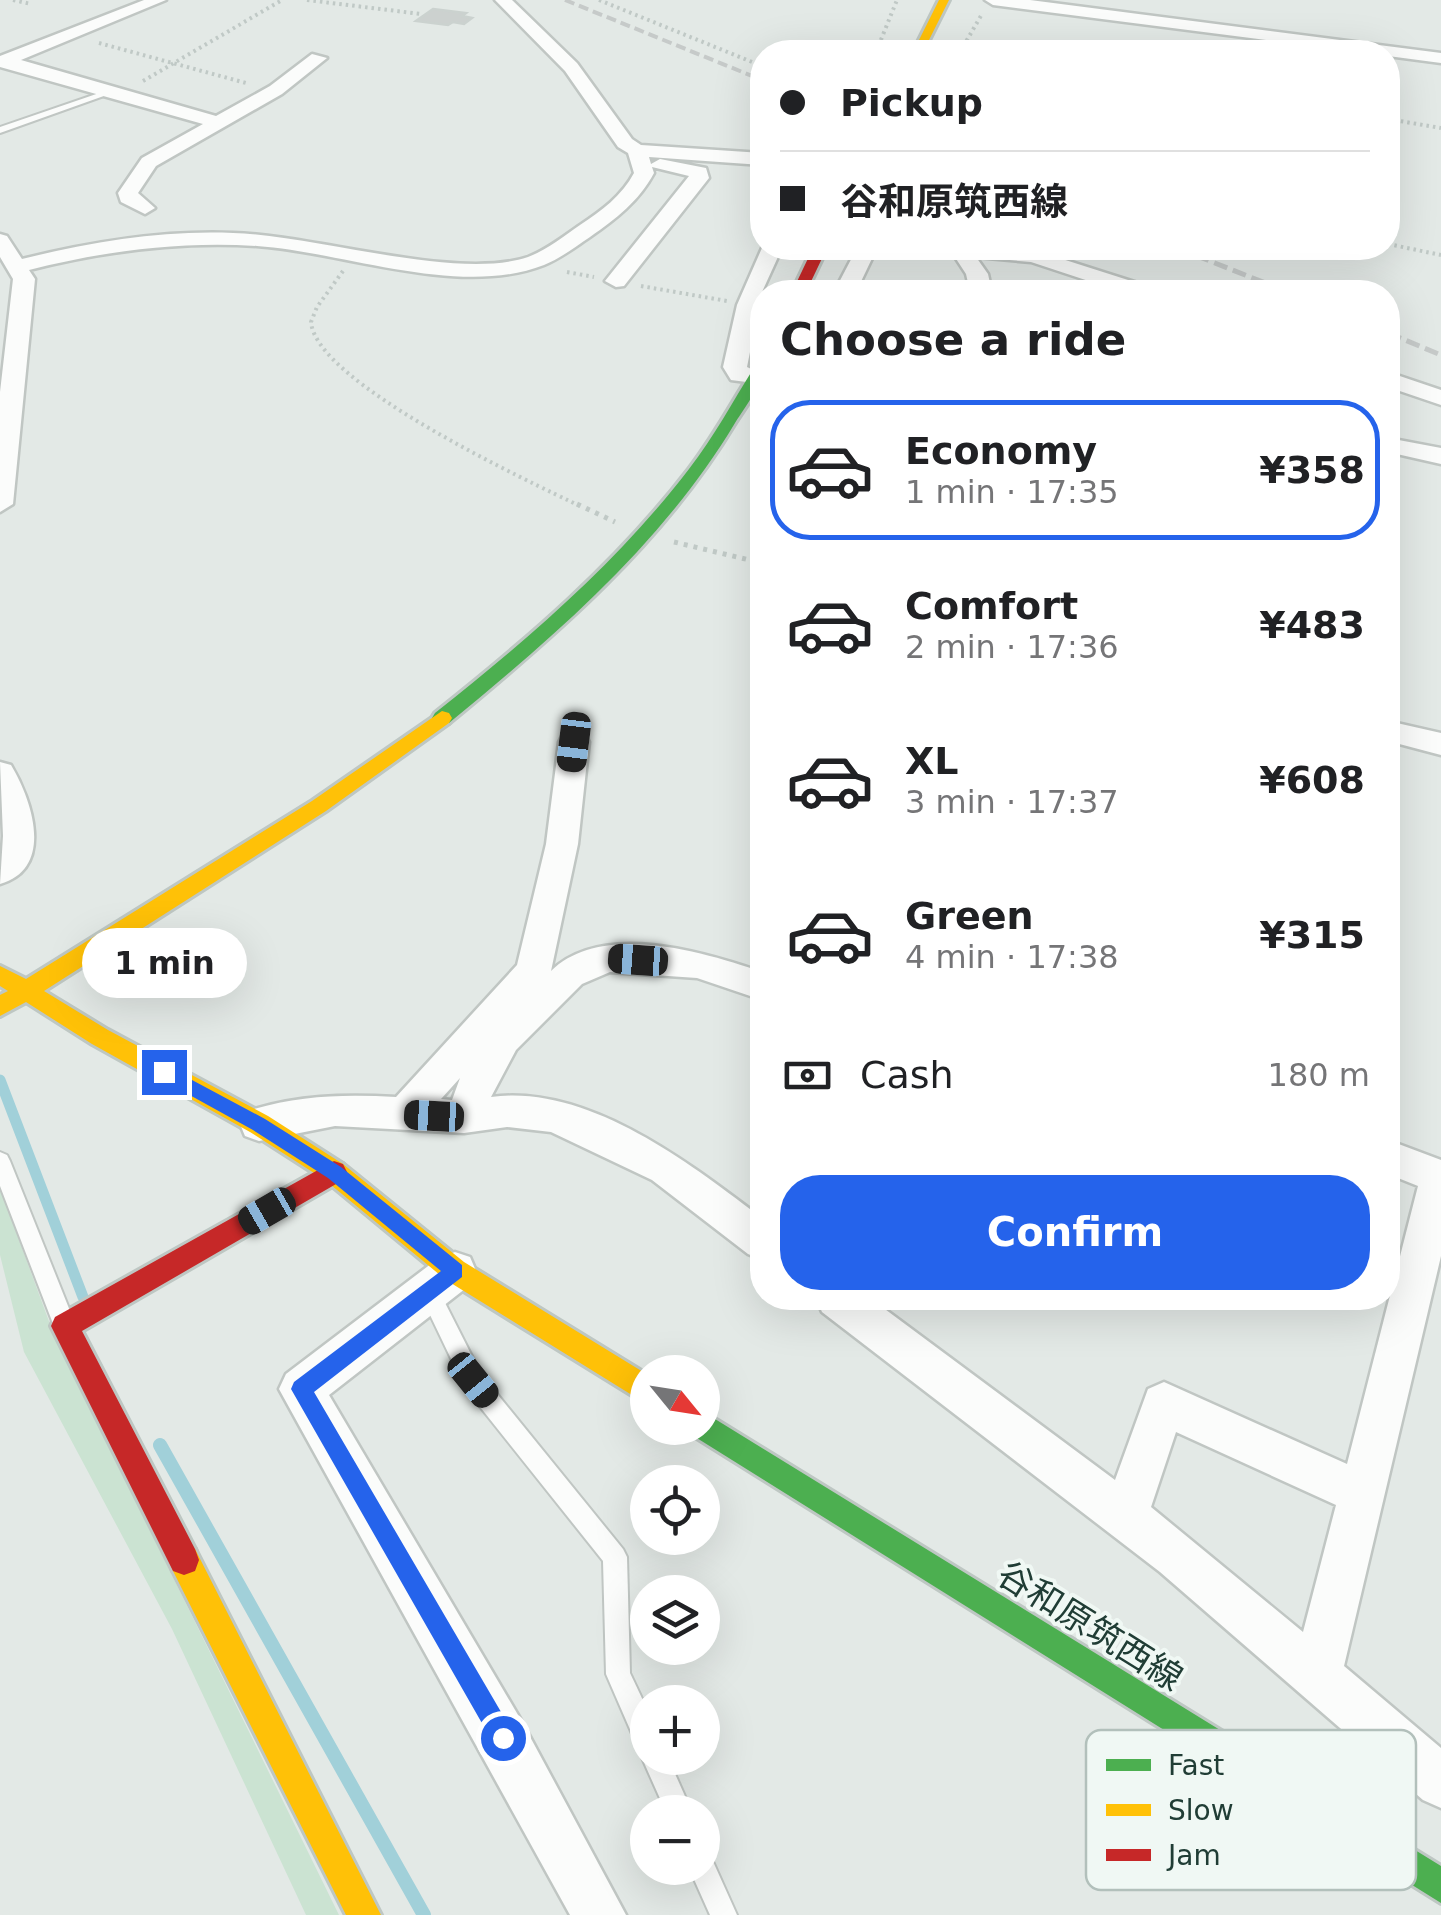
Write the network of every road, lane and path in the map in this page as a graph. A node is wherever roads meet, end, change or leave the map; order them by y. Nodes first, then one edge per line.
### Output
1 (14, 0) edge
2 (158, 0) edge
3 (282, 0) edge
4 (307, 0) edge
5 (504, 0) edge
6 (600, 0) edge
7 (897, 0) edge
8 (31, 4) dead end
9 (988, 6) edge
10 (939, 8) edge
11 (421, 14) dead end
12 (69, 35) junction
13 (881, 40) edge
14 (924, 40) edge
15 (967, 40) edge
16 (1284, 40) edge
17 (1400, 53) edge
18 (318, 58) dead end
19 (1441, 58) edge
20 (1, 60) edge
21 (750, 61) edge
22 (176, 64) junction
23 (277, 89) junction
24 (113, 93) junction
25 (1400, 121) edge
26 (216, 122) junction
27 (1441, 128) edge
28 (0, 130) edge
29 (640, 157) junction
30 (750, 159) edge
31 (145, 208) dead end
32 (0, 240) edge
33 (1400, 246) edge
34 (356, 254) junction
35 (1441, 255) edge
36 (1046, 260) edge
37 (532, 262) junction
38 (19, 266) junction
39 (1106, 280) edge
40 (616, 281) junction
41 (750, 300) edge
42 (748, 305) junction
43 (750, 374) edge
44 (1400, 383) edge
45 (750, 386) edge
46 (1441, 398) edge
47 (1400, 447) edge
48 (1441, 456) edge
49 (0, 504) edge
50 (644, 535) junction
51 (750, 561) edge
52 (1400, 734) edge
53 (574, 742) dead end
54 (1441, 744) edge
55 (0, 773) edge
56 (0, 872) edge
57 (0, 974) edge
58 (750, 978) edge
59 (26, 991) junction
60 (0, 1008) edge
61 (405, 1114) junction
62 (464, 1117) junction
63 (259, 1124) junction
64 (0, 1161) edge
65 (1400, 1162) edge
66 (334, 1172) junction
67 (1441, 1177) edge
68 (750, 1232) edge
69 (442, 1282) junction
70 (853, 1310) edge
71 (65, 1326) junction
72 (630, 1381) edge
73 (720, 1436) edge
74 (1362, 1494) junction
75 (1125, 1515) junction
76 (1317, 1674) junction
77 (630, 1701) edge
78 (1191, 1730) edge
79 (1381, 1730) edge
80 (1416, 1760) edge
81 (1441, 1782) edge
82 (1416, 1870) edge
83 (711, 1885) edge
84 (1441, 1886) edge
85 (364, 1915) edge
86 (599, 1915) edge
87 (724, 1915) edge

1 - 8 path
2 - 12 street
3 - 22 path
4 - 11 path
5 - 29 street
6 - 21 path
7 - 13 path
9 - 15 path
9 - 16 street
10 - 14 street
12 - 20 street
12 - 22 path
17 - 19 street
18 - 23 street
20 - 24 street
22 - 23 path
22 - 24 path
23 - 26 street
24 - 26 street
24 - 28 lane
25 - 27 path
26 - 31 street
29 - 30 street
29 - 37 street
29 - 40 street
32 - 38 street
33 - 35 path
34 - 37 street
34 - 38 street
34 - 50 path
36 - 39 street
37 - 40 path
38 - 49 street
40 - 42 path
41 - 42 street
42 - 43 street
44 - 46 street
45 - 50 street
47 - 48 street
50 - 51 path
50 - 59 street
52 - 54 street
53 - 61 street
55 - 56 street
57 - 59 street
58 - 62 street
59 - 60 street
59 - 63 street
61 - 62 street
61 - 63 street
62 - 68 street
63 - 66 street
64 - 71 lane
65 - 67 street
66 - 69 street
66 - 71 street
67 - 74 street
69 - 72 street
69 - 77 lane
69 - 86 street
70 - 75 street
71 - 85 street
73 - 78 street, 谷和原筑西線
74 - 75 street
74 - 76 street
75 - 76 street
76 - 79 street
80 - 81 street
82 - 84 street, 谷和原筑西線
83 - 87 lane

